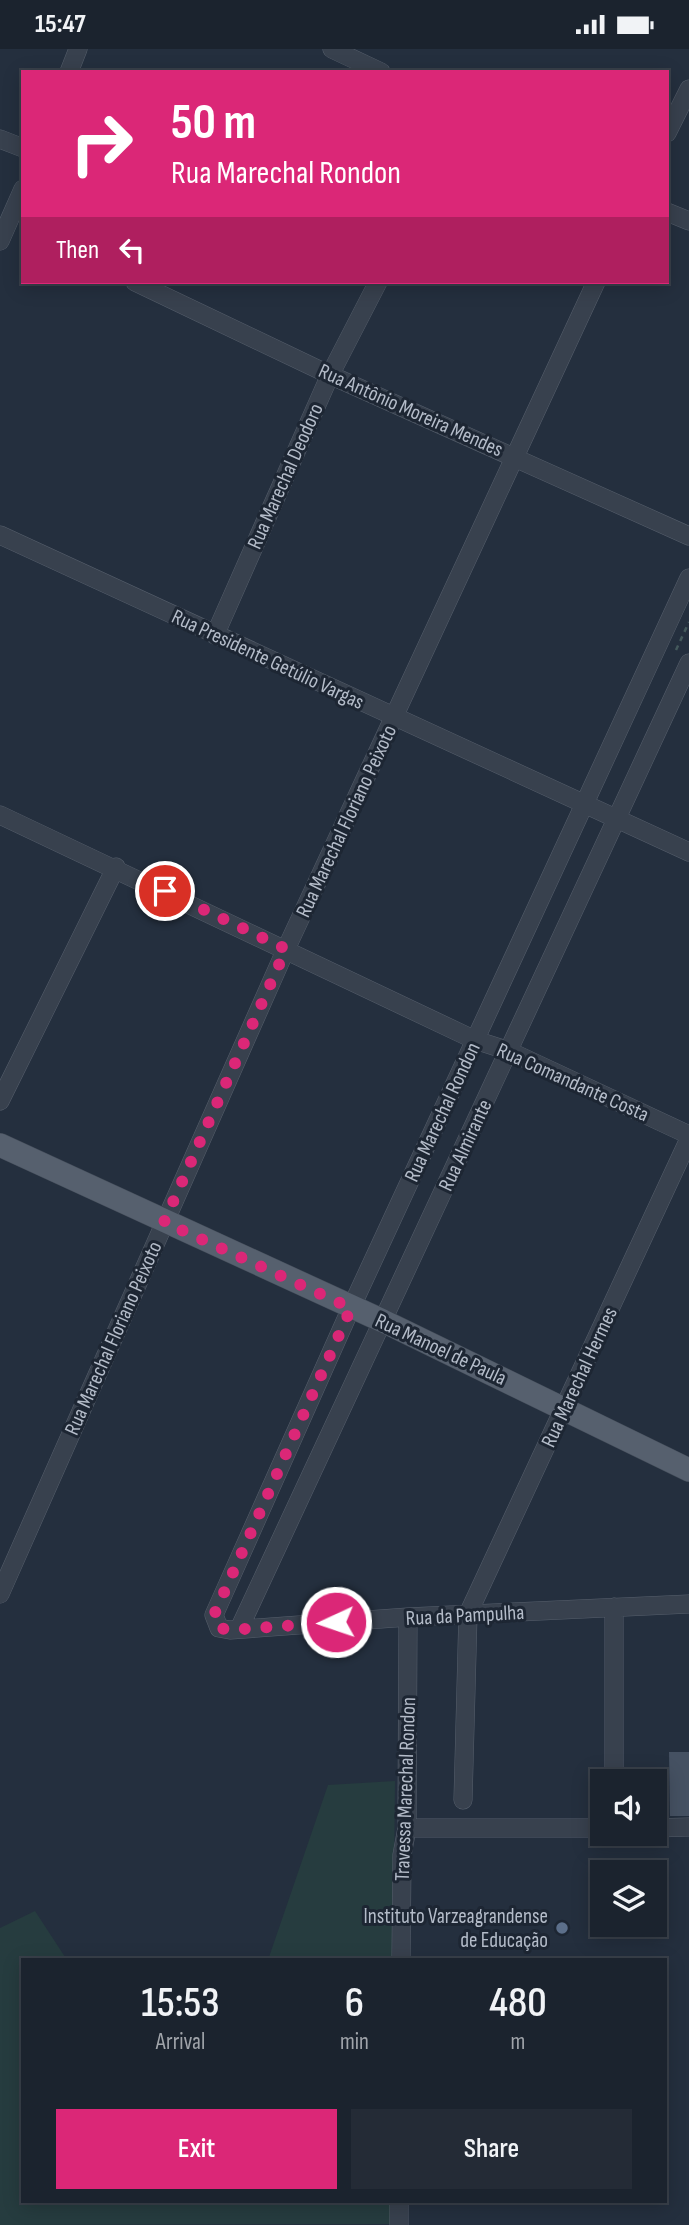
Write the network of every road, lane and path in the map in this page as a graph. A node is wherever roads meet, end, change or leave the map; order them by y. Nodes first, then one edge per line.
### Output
1 (77, 49) edge
2 (332, 49) edge
3 (70, 70) edge
4 (378, 70) edge
5 (689, 89) edge
6 (669, 129) edge
7 (0, 139) edge
8 (21, 147) edge
9 (21, 194) edge
10 (669, 213) edge
11 (689, 221) edge
12 (10, 222) edge
13 (0, 240) edge
14 (139, 284) edge
15 (377, 284) edge
16 (595, 284) edge
17 (330, 375) junction
18 (517, 457) junction
19 (0, 535) edge
20 (689, 536) edge
21 (689, 578) edge
22 (215, 635) junction
23 (689, 663) edge
24 (394, 718) junction
25 (584, 806) junction
26 (0, 815) edge
27 (617, 818) junction
28 (689, 852) edge
29 (116, 867) junction
30 (286, 949) junction
31 (475, 1040) junction
32 (509, 1051) junction
33 (0, 1101) edge
34 (689, 1137) edge
35 (0, 1145) edge
36 (164, 1222) junction
37 (351, 1308) junction
38 (383, 1321) junction
39 (564, 1408) junction
40 (689, 1469) edge
41 (0, 1594) edge
42 (689, 1604) edge
43 (614, 1607) junction
44 (468, 1614) junction
45 (408, 1617) junction
46 (240, 1627) junction
47 (614, 1769) edge
48 (463, 1800) dead end
49 (407, 1828) junction
50 (590, 1828) edge
51 (667, 1828) edge
52 (689, 1828) edge
53 (401, 1958) edge
54 (399, 2203) edge
55 (399, 2225) edge

1 - 3 street
2 - 4 street
5 - 6 street
7 - 8 street
9 - 12 street
10 - 11 street
12 - 13 street
14 - 17 street, Rua Antônio Moreira Mendes
15 - 17 street, Rua Marechal Deodoro
16 - 18 street, Rua Marechal Floriano Peixoto
17 - 18 street, Rua Antônio Moreira Mendes
17 - 22 street, Rua Marechal Deodoro
18 - 20 street, Rua Antônio Moreira Mendes
18 - 24 street, Rua Marechal Floriano Peixoto
19 - 22 street, Rua Presidente Getúlio Vargas
21 - 25 street, Rua Marechal Rondon
22 - 24 street, Rua Presidente Getúlio Vargas
23 - 27 street, Rua Almirante
24 - 25 street, Rua Presidente Getúlio Vargas
24 - 30 street, Rua Marechal Floriano Peixoto
25 - 27 street, Rua Presidente Getúlio Vargas
25 - 31 street, Rua Marechal Rondon
26 - 29 street, Rua Comandante Costa
27 - 28 street, Rua Presidente Getúlio Vargas
27 - 32 street, Rua Almirante
29 - 30 street, Rua Comandante Costa
29 - 33 street
30 - 31 street, Rua Comandante Costa
30 - 36 street, Rua Marechal Floriano Peixoto
31 - 32 street, Rua Comandante Costa
31 - 37 street, Rua Marechal Rondon
32 - 34 street, Rua Comandante Costa
32 - 38 street, Rua Almirante
34 - 39 street, Rua Marechal Hermes
35 - 36 main road, Rua Manoel de Paula
36 - 37 main road, Rua Manoel de Paula
36 - 41 street, Rua Marechal Floriano Peixoto
37 - 38 main road, Rua Manoel de Paula
37 - 46 street, Rua Marechal Rondon
38 - 39 main road, Rua Manoel de Paula
38 - 46 street, Rua Almirante
39 - 40 main road, Rua Manoel de Paula
39 - 44 street, Rua Marechal Hermes
42 - 43 street, Rua da Pampulha
43 - 44 street, Rua da Pampulha
43 - 47 street
44 - 45 street, Rua da Pampulha
44 - 48 street
45 - 46 street, Rua da Pampulha
45 - 49 street, Travessa Marechal Rondon
49 - 50 street
49 - 53 street, Travessa Marechal Rondon
51 - 52 street
54 - 55 street

